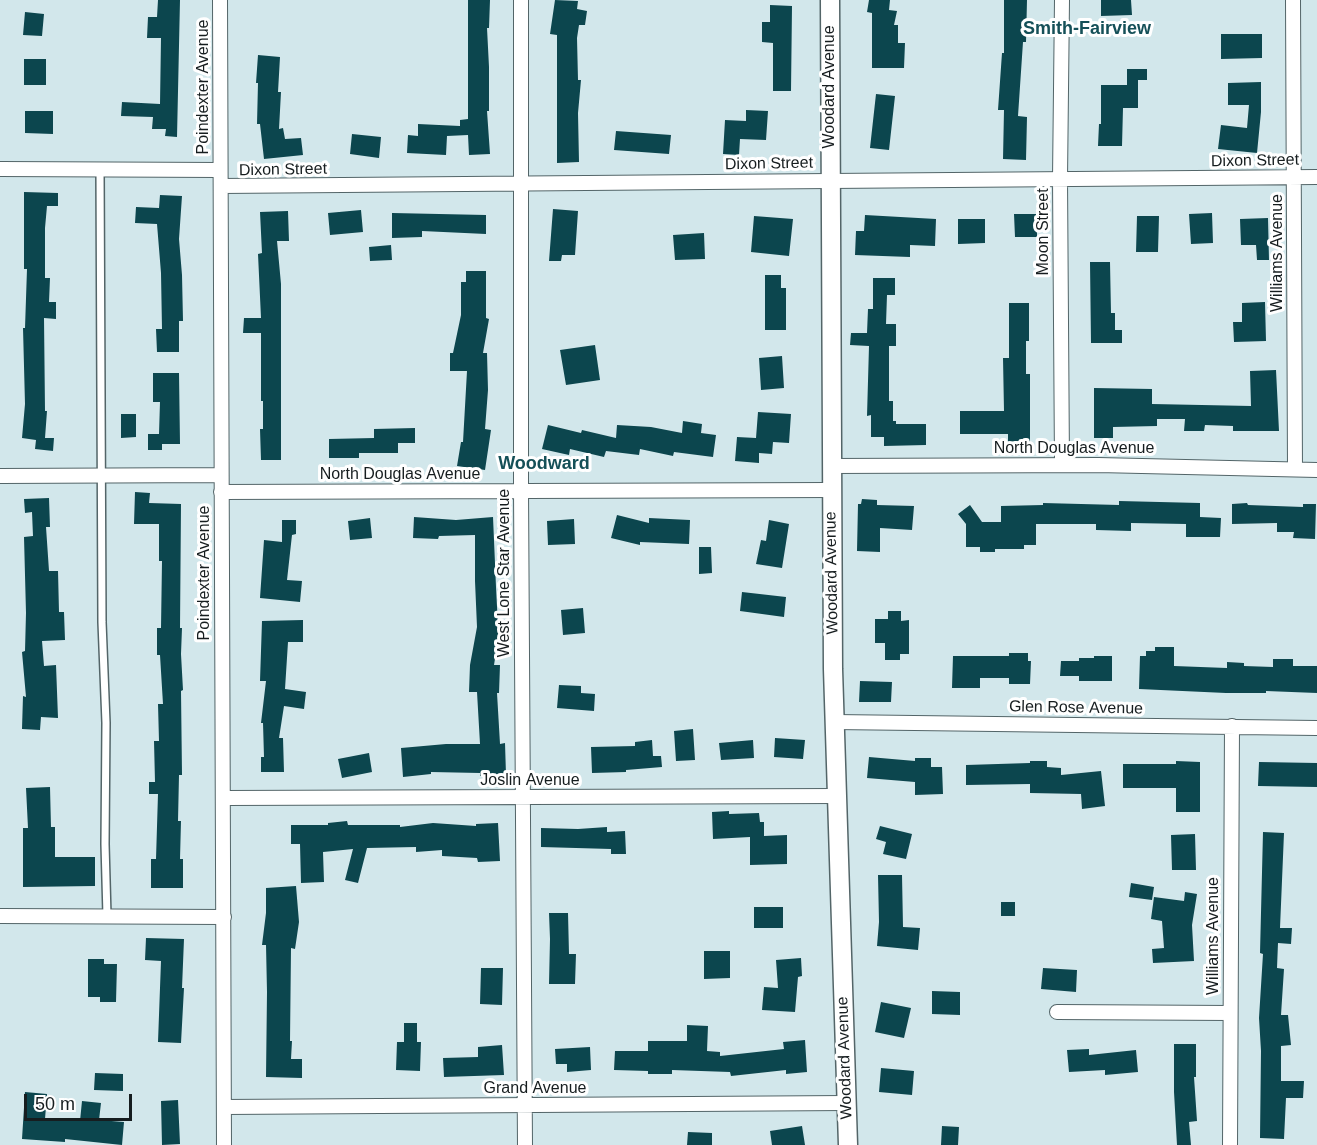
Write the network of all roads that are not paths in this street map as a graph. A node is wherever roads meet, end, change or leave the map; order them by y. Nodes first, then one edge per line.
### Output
1 (220, 0) edge
2 (521, 0) edge
3 (830, 0) edge
4 (1062, 0) edge
5 (1293, 0) edge
6 (100, 168) junction
7 (0, 169) edge
8 (220, 170) junction
9 (1294, 177) junction
10 (1317, 177) edge
11 (1060, 179) junction
12 (831, 180) junction
13 (520, 183) junction
14 (220, 186) junction
15 (1062, 465) junction
16 (832, 466) junction
17 (1295, 469) junction
18 (1317, 470) edge
19 (102, 475) junction
20 (221, 475) junction
21 (0, 476) edge
22 (831, 490) junction
23 (521, 491) junction
24 (221, 492) junction
25 (834, 722) junction
26 (1232, 726) junction
27 (1317, 728) edge
28 (837, 796) junction
29 (224, 798) junction
30 (522, 798) junction
31 (0, 916) edge
32 (107, 916) junction
33 (224, 917) junction
34 (1057, 1012) dead end
35 (1230, 1013) junction
36 (847, 1103) junction
37 (525, 1106) junction
38 (224, 1107) junction
39 (224, 1145) edge
40 (525, 1145) edge
41 (848, 1145) edge
42 (1230, 1145) edge

1 - 8 street, Poindexter Avenue
2 - 13 street, West Lone Star Avenue
3 - 12 street, Woodard Avenue
4 - 11 street, Moon Street
5 - 9 street, Williams Avenue
6 - 7 street, Dixon Street
6 - 8 street, Dixon Street
6 - 19 lane
8 - 14 street, Poindexter Avenue
9 - 10 street, Dixon Street
9 - 11 street, Dixon Street
9 - 17 street, Williams Avenue
11 - 12 street, Dixon Street
11 - 15 street, Moon Street
12 - 13 street, Dixon Street
12 - 16 street, Woodard Avenue
13 - 14 street, Dixon Street
13 - 23 street, West Lone Star Avenue
14 - 20 street, Poindexter Avenue
15 - 16 street, North Douglas Avenue
15 - 17 street, North Douglas Avenue
16 - 22 street, Woodard Avenue
17 - 18 street, North Douglas Avenue
19 - 20 street
19 - 21 street
19 - 32 lane
20 - 24 street, Poindexter Avenue
22 - 23 street, North Douglas Avenue
22 - 25 street, Woodard Avenue
23 - 24 street, North Douglas Avenue
23 - 30 street, West Lone Star Avenue
24 - 29 street, Poindexter Avenue
25 - 26 street, Glen Rose Avenue
25 - 28 street, Woodard Avenue
26 - 27 street, Glen Rose Avenue
26 - 35 street, Williams Avenue
28 - 30 street, Joslin Avenue
28 - 36 street, Woodard Avenue
29 - 30 street, Joslin Avenue
29 - 33 street, Poindexter Avenue
30 - 37 street, West Lone Star Avenue
31 - 32 street
32 - 33 street
33 - 38 street, Poindexter Avenue
34 - 35 street
35 - 42 street, Williams Avenue
36 - 37 street, Grand Avenue
36 - 41 street, Woodard Avenue
37 - 38 street, Grand Avenue
37 - 40 street, West Lone Star Avenue
38 - 39 street, Poindexter Avenue

